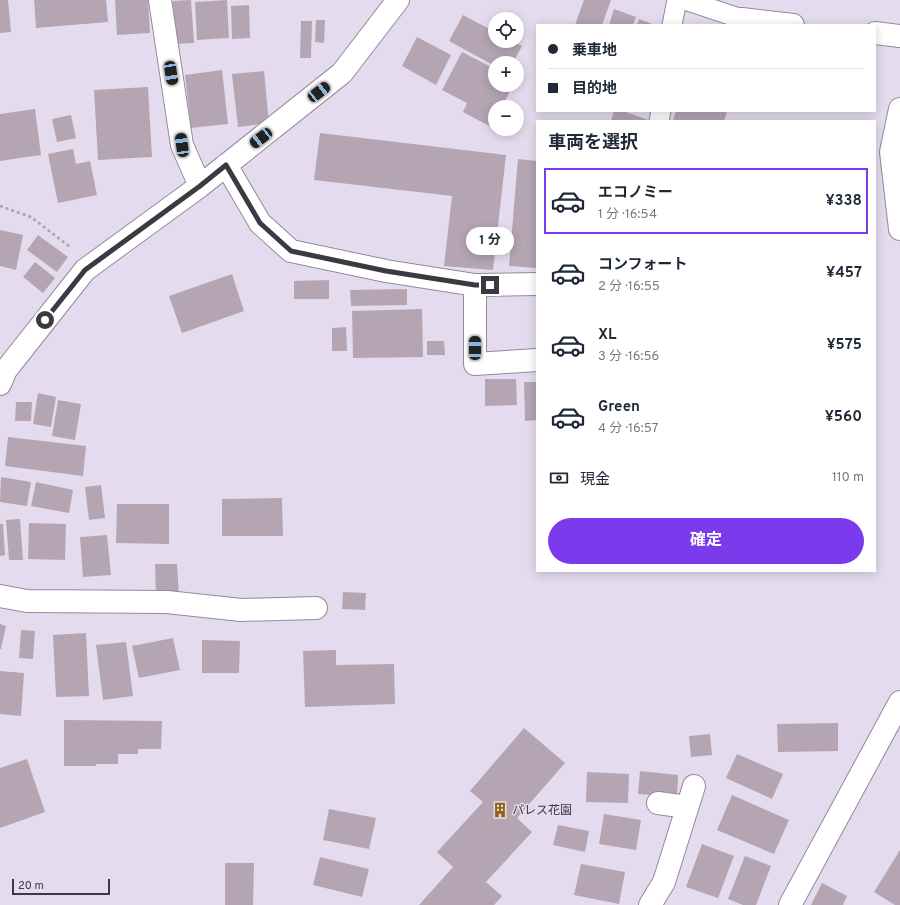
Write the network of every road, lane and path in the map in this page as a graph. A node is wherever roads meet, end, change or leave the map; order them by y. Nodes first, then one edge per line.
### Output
1 (160, 0) edge
2 (398, 0) edge
3 (677, 0) edge
4 (685, 0) edge
5 (742, 19) joint
6 (672, 24) edge
7 (784, 24) edge
8 (876, 33) edge
9 (900, 36) edge
10 (900, 109) edge
11 (226, 165) junction
12 (200, 186) junction
13 (0, 206) edge
14 (900, 229) edge
15 (93, 264) junction
16 (536, 284) edge
17 (475, 285) junction
18 (536, 360) edge
19 (0, 384) edge
20 (0, 596) edge
21 (316, 608) dead end
22 (900, 702) edge
23 (694, 786) dead end
24 (658, 803) dead end
25 (687, 807) junction
26 (650, 905) edge
27 (790, 905) edge

1 - 12 street
2 - 11 street
3 - 6 lane
4 - 5 lane
5 - 7 street
8 - 9 street
10 - 14 street
11 - 12 street
11 - 17 street
12 - 15 street
13 - 15 path
15 - 19 street
16 - 17 street
17 - 18 street
20 - 21 street
22 - 27 street
23 - 25 street
24 - 25 street
25 - 26 street

